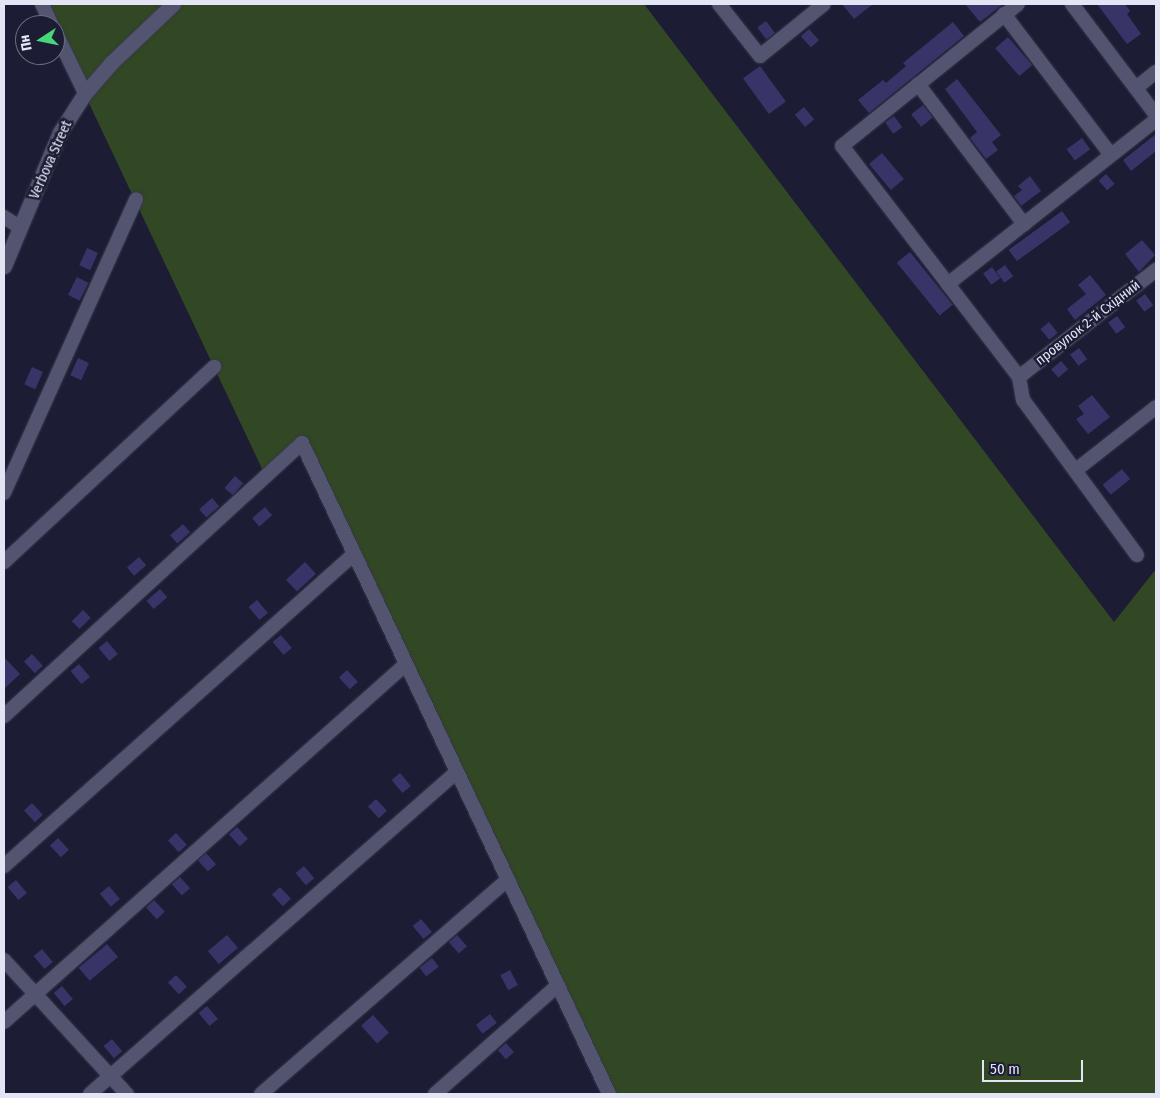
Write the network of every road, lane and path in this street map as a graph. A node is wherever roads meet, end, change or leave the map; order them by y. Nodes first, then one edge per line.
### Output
1 (173, 4) edge
2 (719, 4) edge
3 (824, 4) edge
4 (1018, 4) edge
5 (1072, 4) edge
6 (1004, 14) junction
7 (65, 53) edge
8 (1156, 72) edge
9 (918, 84) junction
10 (1136, 88) junction
11 (84, 93) junction
12 (1156, 115) edge
13 (1156, 120) edge
14 (1111, 155) junction
15 (136, 199) dead end
16 (4, 217) edge
17 (1024, 224) junction
18 (21, 228) junction
19 (4, 266) edge
20 (1156, 270) edge
21 (948, 284) junction
22 (214, 367) dead end
23 (1019, 376) junction
24 (1156, 408) edge
25 (1076, 470) junction
26 (4, 494) edge
27 (354, 554) junction
28 (1137, 555) dead end
29 (4, 562) edge
30 (406, 664) junction
31 (4, 716) edge
32 (457, 772) junction
33 (4, 866) edge
34 (508, 879) junction
35 (4, 960) edge
36 (558, 985) junction
37 (34, 993) junction
38 (4, 1022) edge
39 (110, 1076) junction
40 (607, 1093) edge
41 (90, 1094) edge
42 (127, 1094) edge
43 (261, 1094) edge
44 (435, 1094) edge

1 - 11 street, Verbova Street
2 - 3 street
4 - 6 street
5 - 10 street
6 - 9 street
6 - 14 street
7 - 11 street
8 - 10 street
9 - 17 street
9 - 21 street
10 - 12 street
11 - 18 street, Verbova Street
13 - 14 street
14 - 17 street
15 - 26 street
16 - 18 street
17 - 21 street
18 - 19 street, Verbova Street
20 - 23 street, провулок 2-й Східний
21 - 23 street
22 - 29 street
23 - 25 street
24 - 25 street
25 - 28 street
27 - 30 street
27 - 31 street
27 - 33 street
30 - 32 street
30 - 37 street
32 - 34 street
32 - 39 street
34 - 36 street
34 - 43 street
35 - 37 street
36 - 40 street
36 - 44 street
37 - 38 street
37 - 39 street
39 - 41 street
39 - 42 street

